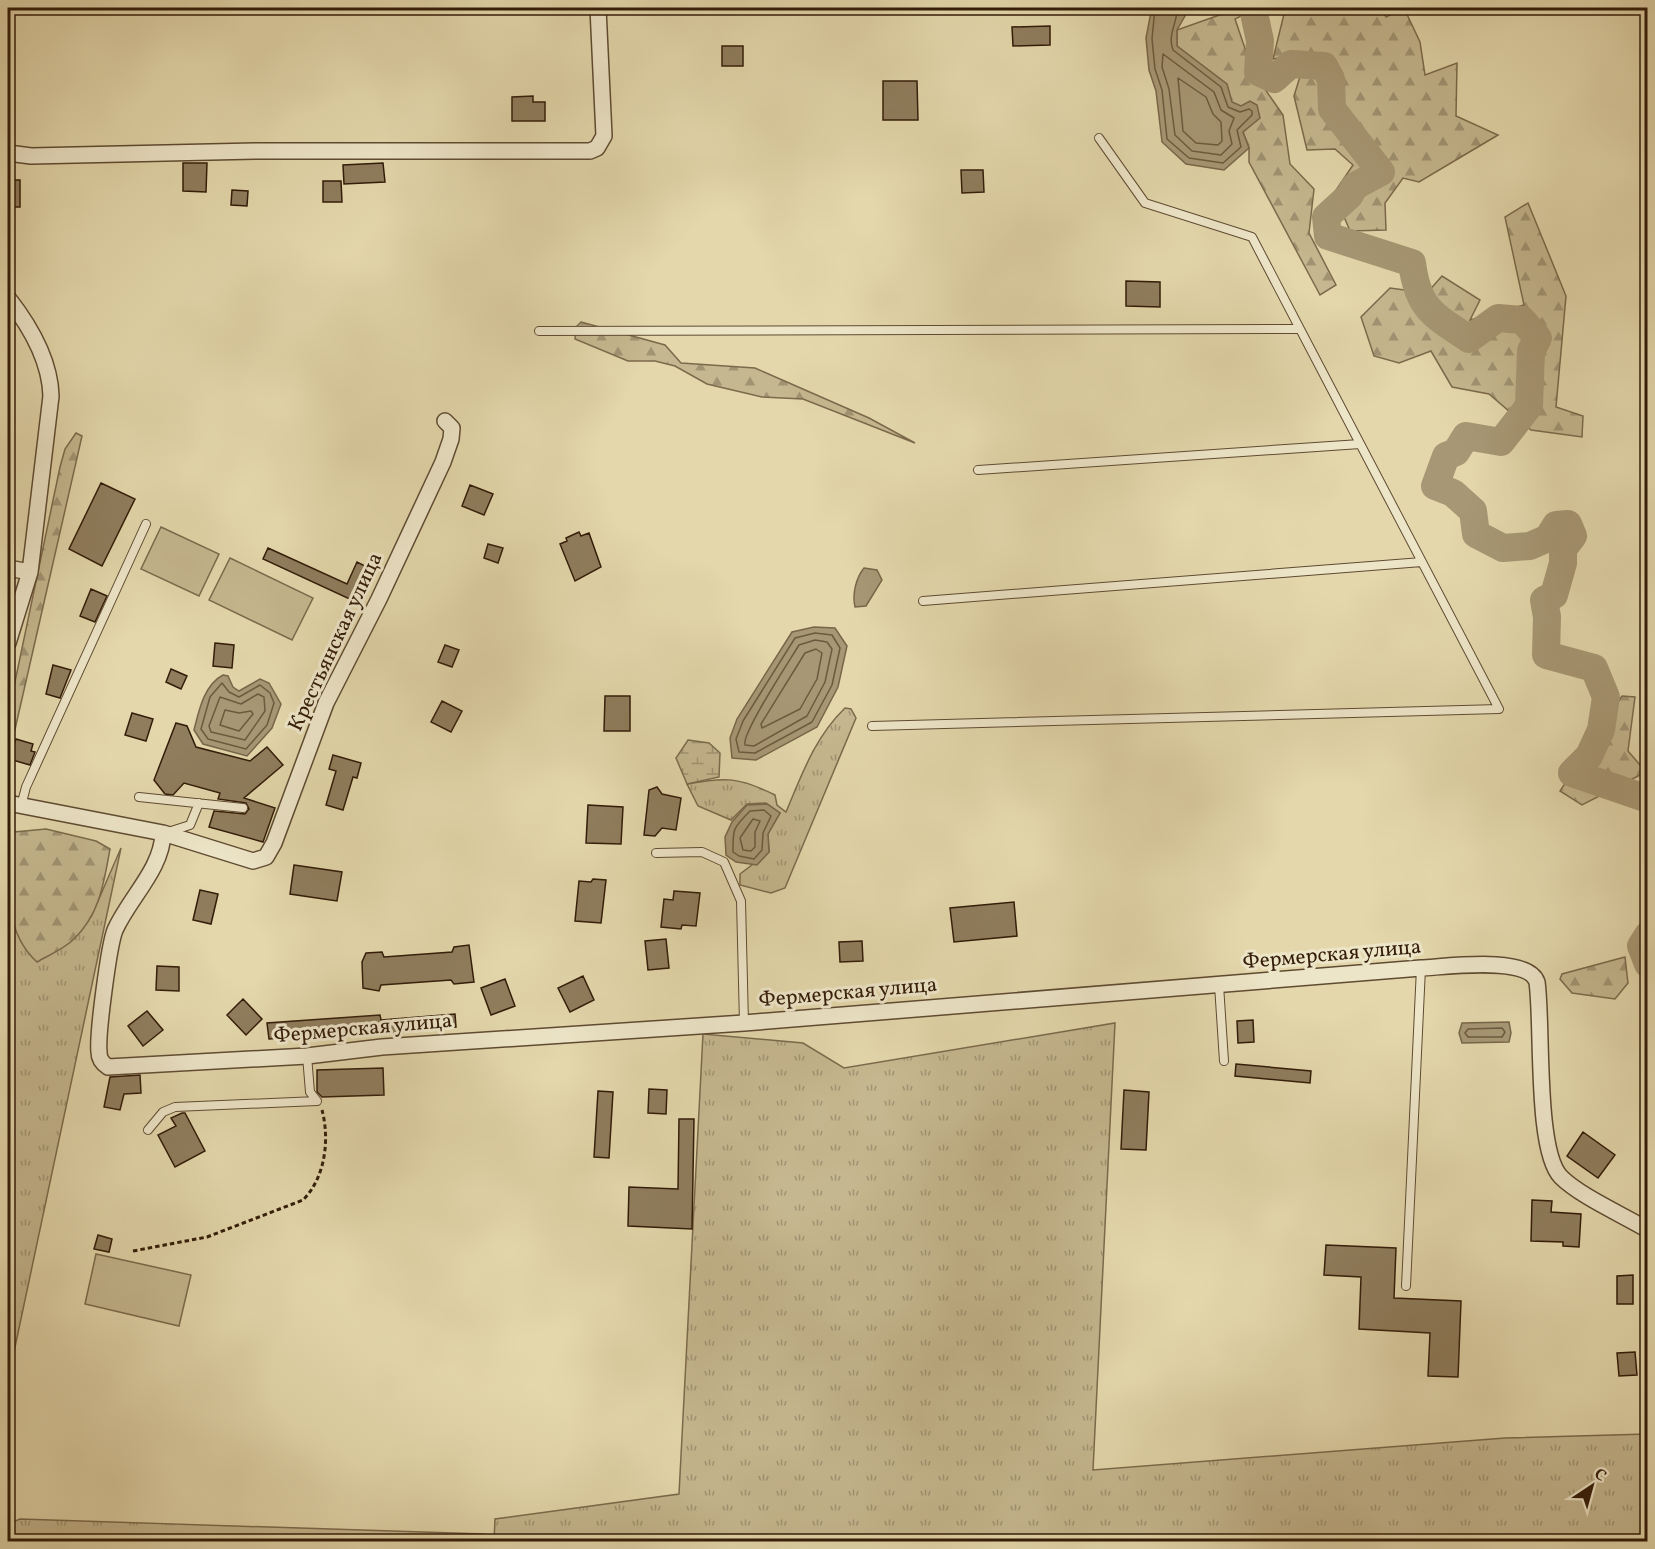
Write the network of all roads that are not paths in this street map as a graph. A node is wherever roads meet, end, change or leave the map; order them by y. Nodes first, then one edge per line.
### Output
1 (598, 8) edge
2 (1100, 138) dead end
3 (8, 153) edge
4 (8, 298) edge
5 (1300, 329) junction
6 (539, 331) dead end
7 (445, 421) dead end
8 (1360, 444) junction
9 (978, 470) dead end
10 (146, 524) dead end
11 (1422, 562) junction
12 (8, 568) edge
13 (30, 572) junction
14 (923, 601) dead end
15 (8, 643) edge
16 (872, 726) dead end
17 (139, 798) dead end
18 (199, 803) junction
19 (14, 805) edge
20 (243, 808) dead end
21 (163, 833) junction
22 (656, 853) dead end
23 (1421, 968) junction
24 (1219, 985) junction
25 (744, 1023) junction
26 (307, 1056) junction
27 (1224, 1061) dead end
28 (148, 1130) dead end
29 (1647, 1230) edge
30 (1406, 1286) dead end

1 - 3 street
2 - 5 lane
4 - 13 street
5 - 6 lane
5 - 8 lane
7 - 21 street, Крестьянская улица
8 - 9 lane
8 - 11 lane
10 - 19 lane
11 - 14 lane
11 - 16 lane
12 - 13 street
13 - 15 street
17 - 18 lane
18 - 20 lane
18 - 21 lane
19 - 21 street
21 - 26 street, Фермерская улица
22 - 25 lane
23 - 24 street, Фермерская улица
23 - 29 street, Фермерская улица
23 - 30 lane
24 - 25 street, Фермерская улица
24 - 27 lane
25 - 26 street, Фермерская улица
26 - 28 lane

